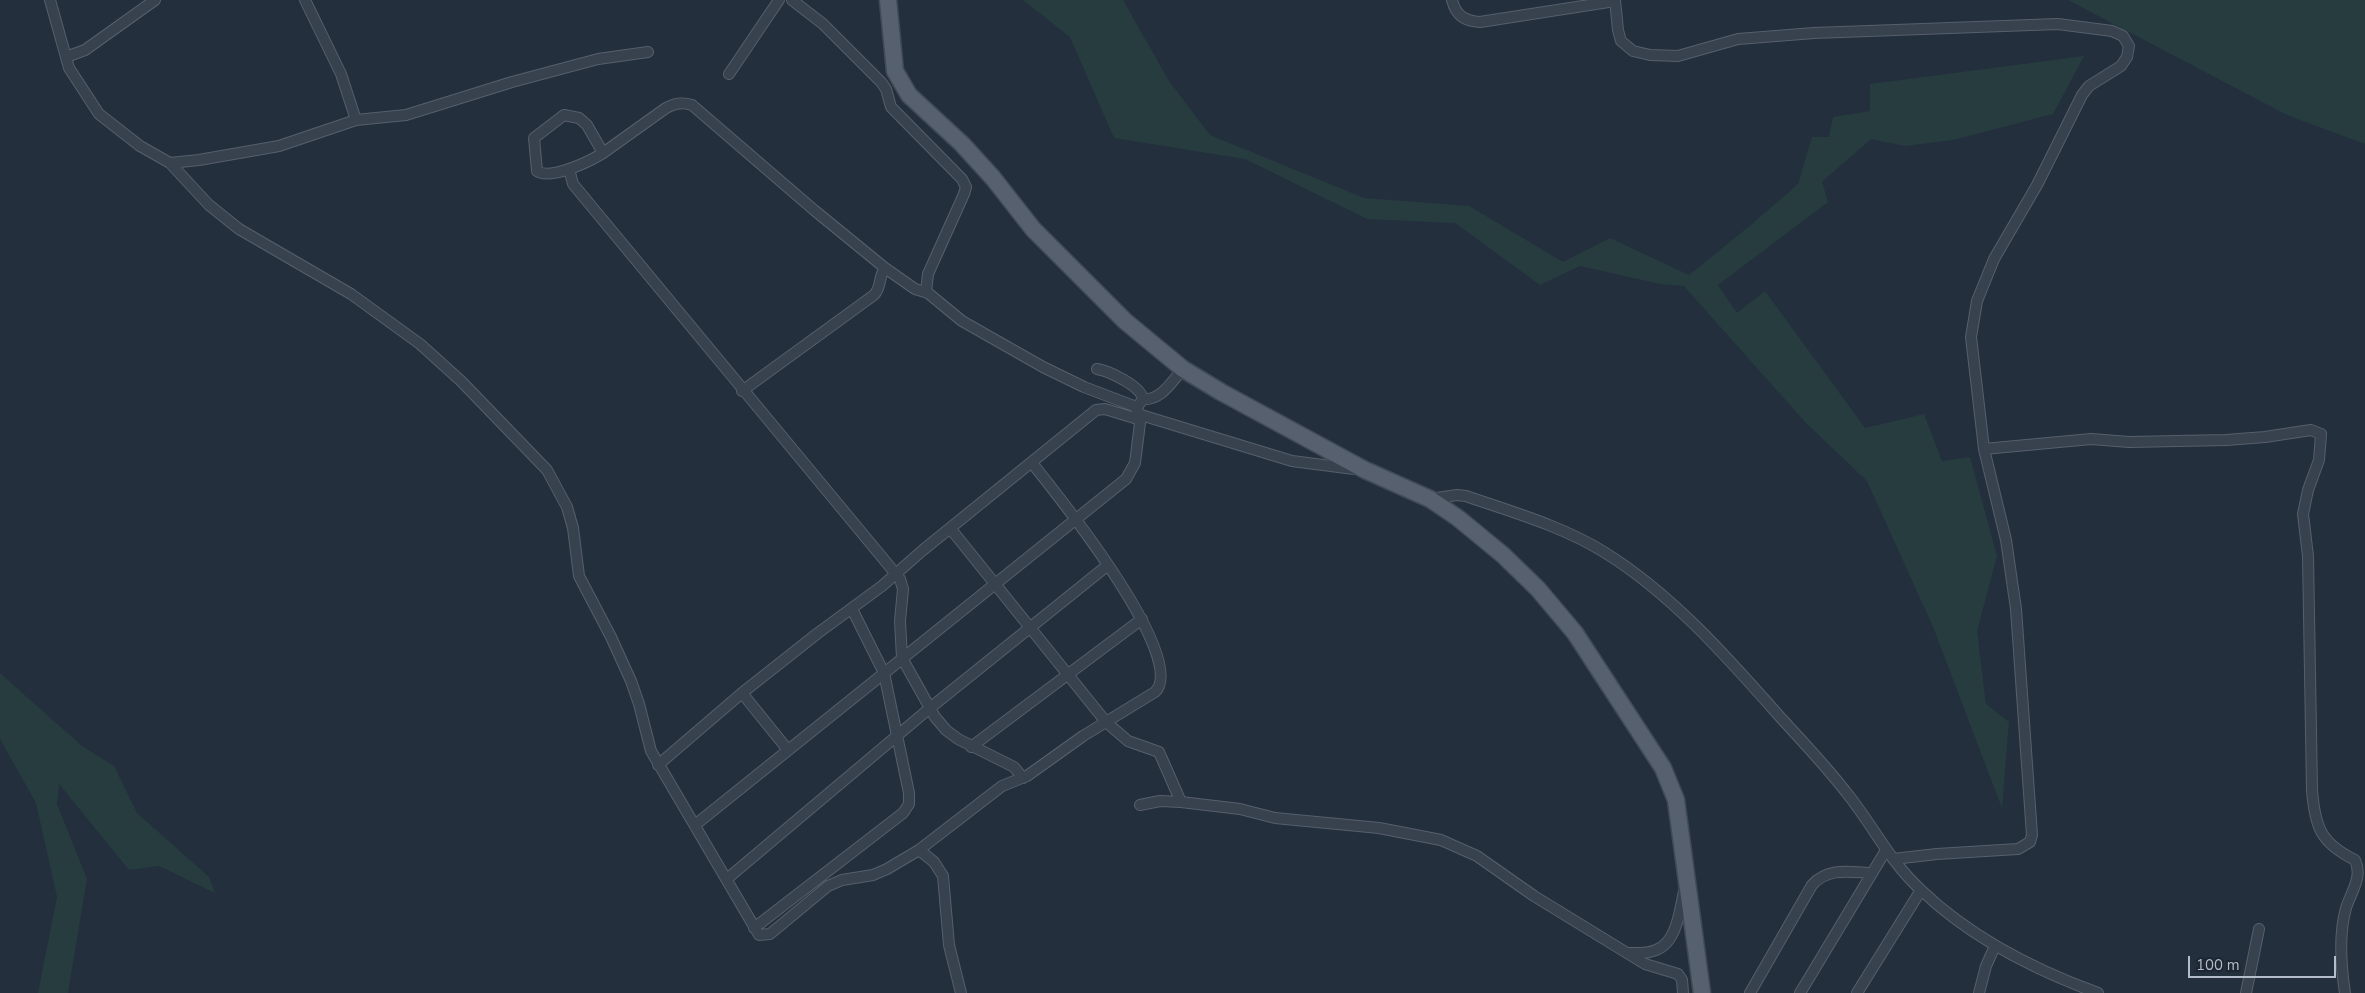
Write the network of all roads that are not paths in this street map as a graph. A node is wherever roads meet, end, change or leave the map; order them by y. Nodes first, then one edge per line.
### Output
1 (50, 0) edge
2 (155, 0) edge
3 (305, 0) edge
4 (779, 0) edge
5 (792, 0) edge
6 (888, 0) edge
7 (1452, 0) edge
8 (1615, 1) edge
9 (648, 52) dead end
10 (66, 57) junction
11 (729, 74) dead end
12 (902, 85) junction
13 (887, 92) junction
14 (356, 120) junction
15 (603, 153) junction
16 (170, 163) junction
17 (569, 169) junction
18 (885, 268) junction
19 (926, 292) junction
20 (1097, 369) dead end
21 (1183, 369) junction
22 (742, 390) junction
23 (1140, 410) junction
24 (1984, 449) junction
25 (1032, 463) junction
26 (1365, 470) junction
27 (1430, 498) junction
28 (1076, 519) junction
29 (950, 528) junction
30 (1108, 565) junction
31 (896, 574) junction
32 (995, 584) junction
33 (852, 609) junction
34 (1142, 619) junction
35 (1030, 628) junction
36 (902, 658) junction
37 (884, 673) junction
38 (1067, 674) junction
39 (742, 693) junction
40 (930, 708) junction
41 (1106, 722) junction
42 (898, 737) junction
43 (971, 747) junction
44 (788, 750) junction
45 (658, 766) junction
46 (1022, 778) junction
47 (1181, 802) junction
48 (1140, 805) dead end
49 (695, 825) junction
50 (919, 850) junction
51 (1886, 850) junction
52 (1893, 859) junction
53 (1872, 873) junction
54 (1687, 877) junction
55 (728, 878) junction
56 (1921, 890) junction
57 (754, 928) junction
58 (2259, 929) dead end
59 (1995, 946) junction
60 (1626, 953) junction
61 (1805, 991) edge
62 (961, 993) edge
63 (1683, 993) edge
64 (1702, 993) edge
65 (1750, 993) edge
66 (1857, 993) edge
67 (1979, 993) edge
68 (2098, 993) edge
69 (2246, 993) edge
70 (2345, 993) edge

1 - 10 street
2 - 10 street
3 - 14 street
4 - 11 street
5 - 13 street
6 - 12 main road
7 - 8 street
8 - 24 street
9 - 14 street
10 - 16 street
12 - 13 street
12 - 21 main road
13 - 19 street
14 - 16 street
15 - 17 street
15 - 17 street
15 - 18 street
16 - 45 street
17 - 22 street
18 - 19 street
18 - 22 street
19 - 23 street
20 - 23 street
21 - 23 street
21 - 26 main road
22 - 31 street
23 - 25 street
23 - 26 street
23 - 28 street
24 - 52 street
24 - 70 street
25 - 28 street
25 - 29 street
26 - 27 main road
27 - 51 street
27 - 54 main road
28 - 30 street
28 - 32 street
29 - 31 street
29 - 32 street
30 - 34 street
30 - 35 street
31 - 33 street
31 - 36 street
32 - 35 street
32 - 36 street
33 - 37 street
33 - 39 street
34 - 38 street
34 - 41 street
35 - 38 street
35 - 40 street
36 - 37 street
36 - 40 street
37 - 42 street
37 - 44 street
38 - 41 street
38 - 43 street
39 - 44 street
39 - 45 street
40 - 42 street
40 - 43 street
41 - 46 street
41 - 47 street
42 - 55 street
42 - 57 street
43 - 46 street
44 - 49 street
45 - 49 street
46 - 50 street
47 - 48 street
47 - 60 street
49 - 55 street
50 - 57 street
50 - 62 street
51 - 52 street
51 - 53 street
52 - 56 street
53 - 61 street
53 - 65 street
54 - 60 street
54 - 64 main road
55 - 57 street
56 - 59 street
56 - 66 street
58 - 69 street
59 - 67 street
59 - 68 street
60 - 63 street

